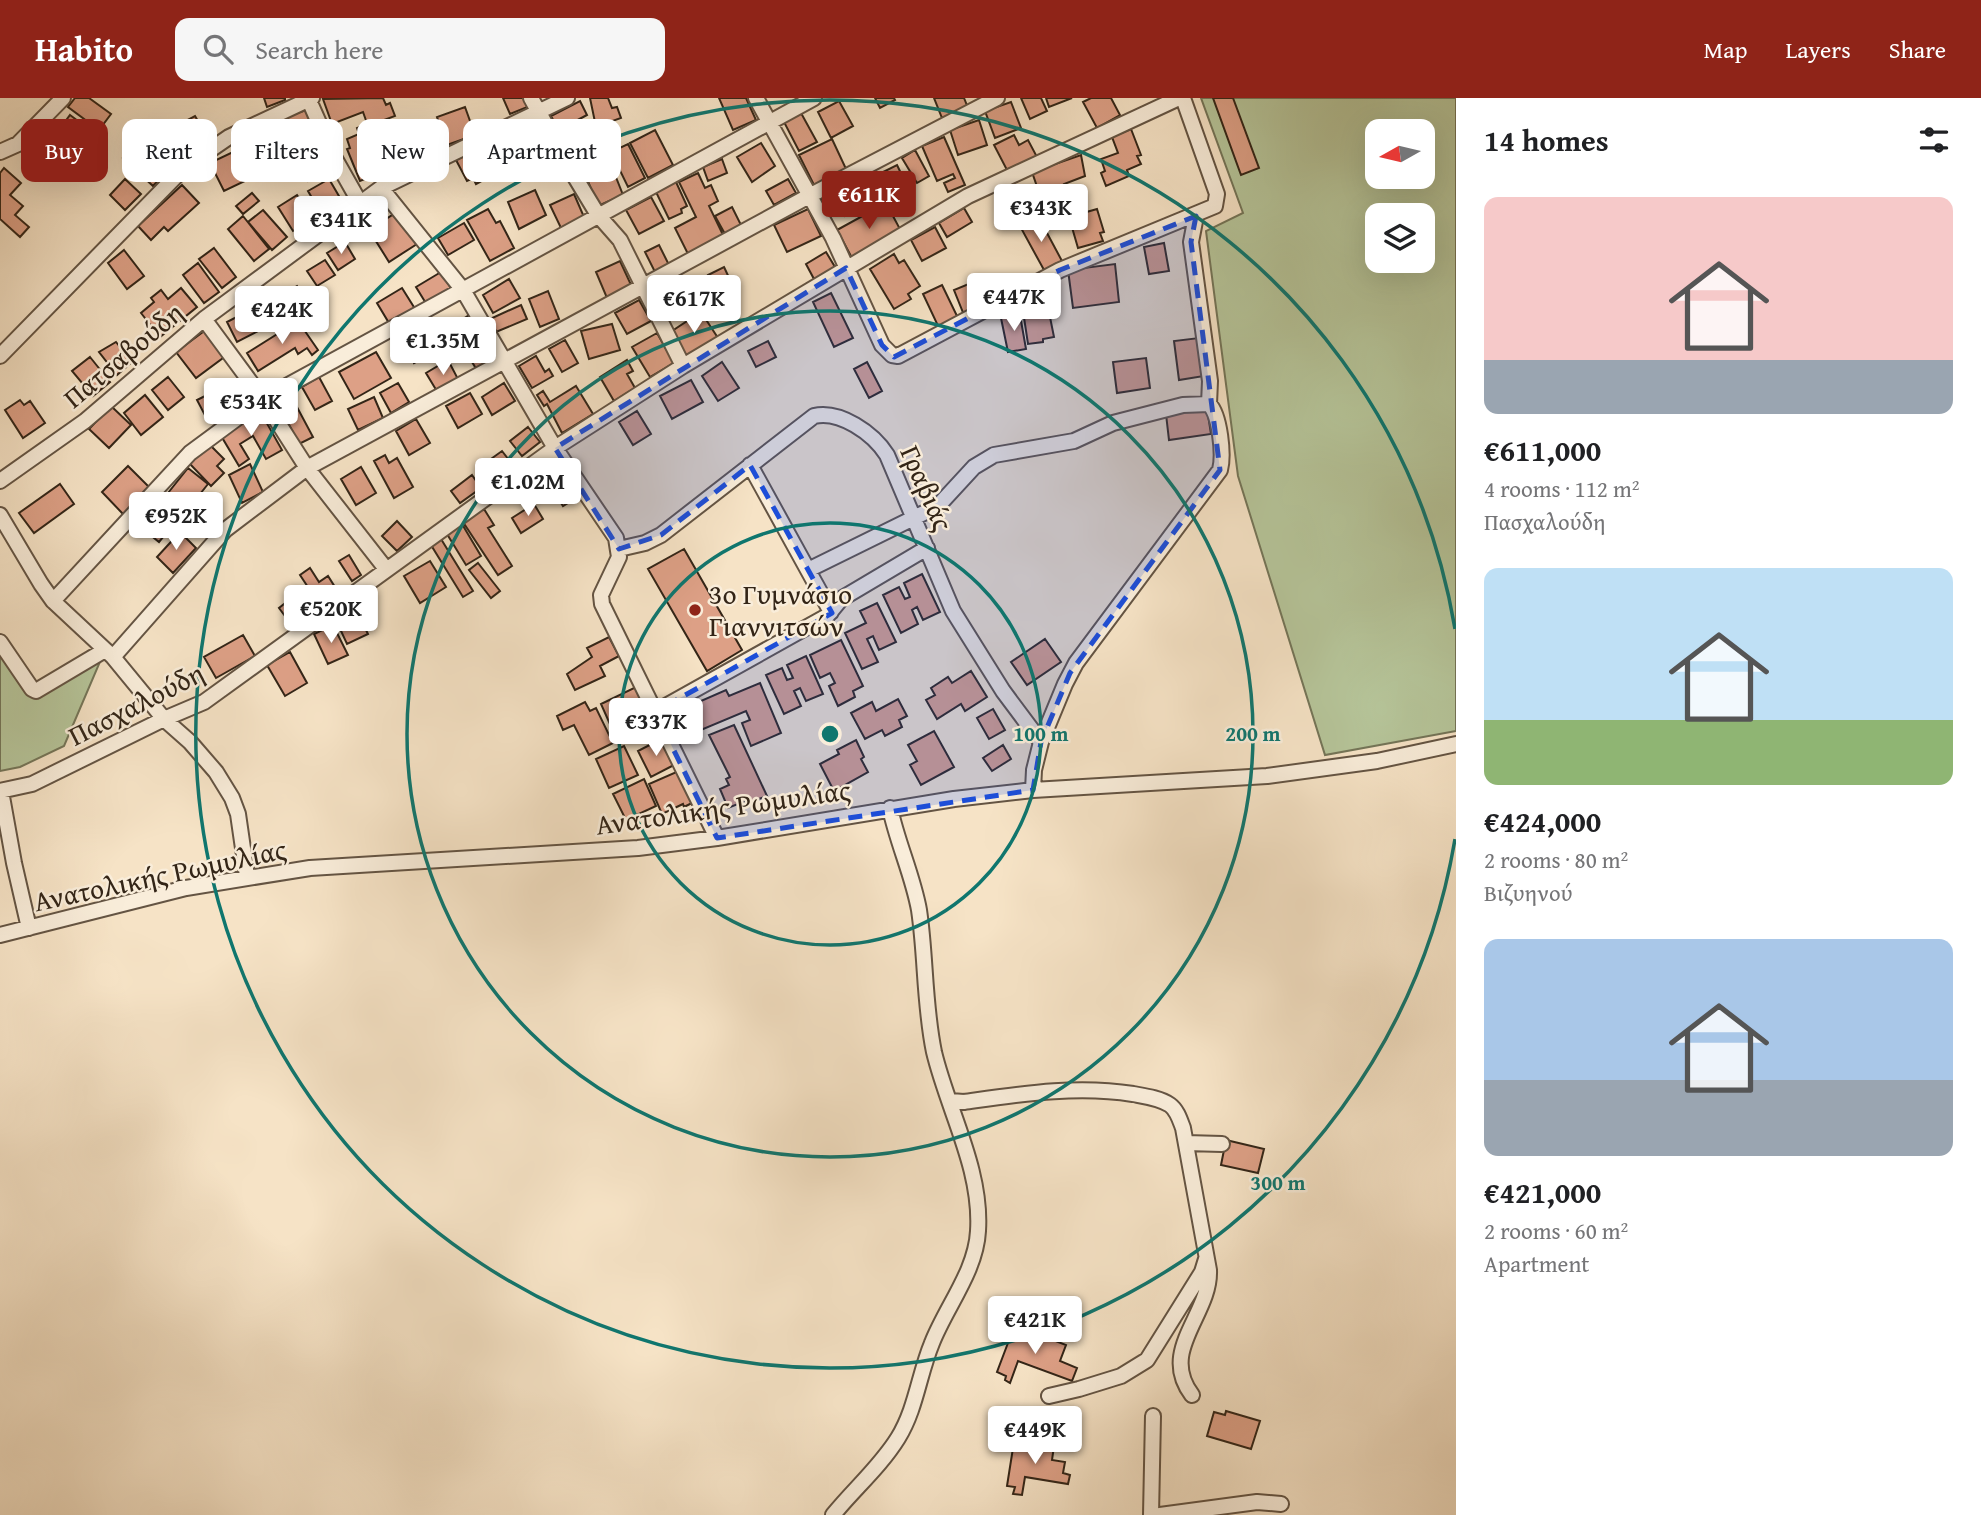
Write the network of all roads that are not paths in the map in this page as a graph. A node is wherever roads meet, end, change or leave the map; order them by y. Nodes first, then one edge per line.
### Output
1 (63, 98) edge
2 (567, 98) edge
3 (756, 98) edge
4 (814, 98) edge
5 (997, 98) edge
6 (1181, 98) edge
7 (309, 99) edge
8 (534, 104) edge
9 (769, 121) junction
10 (0, 152) edge
11 (381, 188) junction
12 (809, 196) junction
13 (360, 203) junction
14 (598, 215) junction
15 (1196, 216) junction
16 (846, 268) junction
17 (643, 287) junction
18 (463, 290) junction
19 (204, 318) junction
20 (0, 356) edge
21 (505, 362) junction
22 (683, 366) junction
23 (263, 399) junction
24 (1209, 404) junction
25 (555, 448) junction
26 (750, 465) junction
27 (307, 468) junction
28 (0, 481) edge
29 (0, 514) edge
30 (913, 517) junction
31 (927, 548) junction
32 (619, 549) junction
33 (386, 569) junction
34 (808, 570) junction
35 (53, 601) junction
36 (831, 612) junction
37 (0, 642) edge
38 (109, 654) junction
39 (655, 712) junction
40 (164, 719) junction
41 (1041, 742) junction
42 (1456, 744) edge
43 (1033, 790) junction
44 (0, 791) edge
45 (890, 808) junction
46 (717, 838) junction
47 (247, 876) junction
48 (29, 928) junction
49 (0, 935) edge
50 (950, 1101) junction
51 (1186, 1143) junction
52 (1222, 1144) dead end
53 (1207, 1255) junction
54 (1192, 1395) dead end
55 (1049, 1396) dead end
56 (1153, 1416) dead end
57 (1281, 1504) dead end
58 (834, 1515) edge
59 (1152, 1515) edge
60 (1160, 1515) edge

1 - 10 street
2 - 8 street, Πατσαβούδη
3 - 9 street
4 - 9 street
5 - 12 street
6 - 15 street
6 - 16 street, Πασχαλούδη
7 - 13 street
7 - 20 street
8 - 11 street, Πατσαβούδη
8 - 14 street
9 - 12 street
9 - 14 street
11 - 13 street, Πατσαβούδη
11 - 18 street
12 - 16 street
12 - 17 street
13 - 19 street, Πατσαβούδη
14 - 17 street
14 - 18 street
15 - 16 street
15 - 24 street
16 - 22 street, Πασχαλούδη
17 - 21 street
17 - 22 street
18 - 21 street
18 - 23 street
19 - 23 street
19 - 28 street, Πατσαβούδη
21 - 25 street
21 - 27 street
22 - 25 street, Πασχαλούδη
23 - 27 street
23 - 35 street
24 - 30 street
24 - 41 street
25 - 32 street
25 - 33 street, Πασχαλούδη
26 - 30 street, Γραβιάς
26 - 32 street, Γραβιάς
26 - 34 street
27 - 33 street
27 - 38 street
29 - 35 street
30 - 31 street, Γραβιάς
30 - 34 street
31 - 36 street
31 - 41 street, Γραβιάς
32 - 39 street
33 - 40 street, Πασχαλούδη
34 - 36 street
35 - 38 street
36 - 39 street
37 - 38 street
38 - 40 street
39 - 46 street
40 - 44 street, Πασχαλούδη
40 - 47 street
41 - 43 street
42 - 43 street, Ανατολικής Ρωμυλίας
43 - 45 street, Ανατολικής Ρωμυλίας
44 - 48 street
45 - 46 street, Ανατολικής Ρωμυλίας
45 - 50 street
46 - 47 street, Ανατολικής Ρωμυλίας
47 - 48 street, Ανατολικής Ρωμυλίας
48 - 49 street, Ανατολικής Ρωμυλίας
50 - 51 street
50 - 58 street
51 - 52 street
51 - 53 street
53 - 54 street
53 - 55 street
56 - 59 street
57 - 60 street

